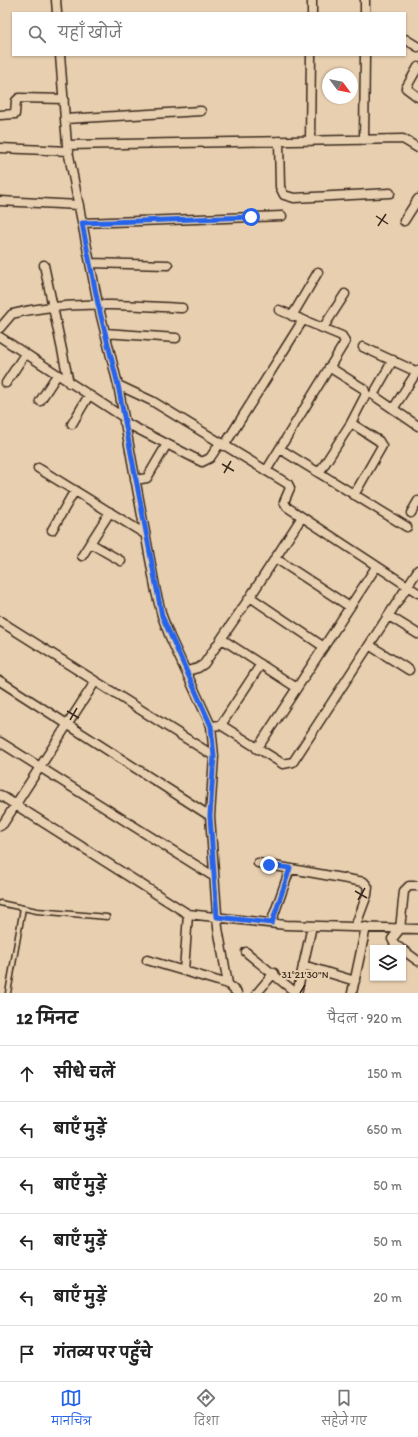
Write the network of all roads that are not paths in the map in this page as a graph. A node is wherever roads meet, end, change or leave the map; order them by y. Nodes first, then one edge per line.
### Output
1 (56, 0) edge
2 (312, 0) edge
3 (365, 0) edge
4 (57, 12) edge
5 (312, 12) edge
6 (365, 12) edge
7 (406, 40) edge
8 (418, 47) edge
9 (60, 56) edge
10 (311, 56) edge
11 (365, 56) edge
12 (418, 67) edge
13 (418, 97) edge
14 (64, 99) junction
15 (201, 111) dead end
16 (0, 115) edge
17 (65, 119) junction
18 (364, 140) junction
19 (279, 141) junction
20 (310, 141) junction
21 (0, 148) edge
22 (68, 148) junction
23 (418, 148) edge
24 (390, 193) dead end
25 (418, 199) edge
26 (0, 201) edge
27 (79, 205) junction
28 (415, 210) edge
29 (282, 216) dead end
30 (404, 221) dead end
31 (82, 223) junction
32 (90, 263) junction
33 (168, 265) dead end
34 (44, 266) dead end
35 (318, 272) dead end
36 (345, 294) dead end
37 (98, 304) junction
38 (53, 308) junction
39 (182, 308) dead end
40 (279, 310) dead end
41 (292, 316) junction
42 (303, 320) junction
43 (0, 328) edge
44 (322, 328) junction
45 (105, 333) junction
46 (0, 337) edge
47 (176, 338) dead end
48 (363, 347) dead end
49 (25, 354) junction
50 (392, 360) junction
51 (329, 367) junction
52 (417, 371) edge
53 (57, 375) junction
54 (6, 383) dead end
55 (69, 383) junction
56 (118, 385) junction
57 (89, 396) junction
58 (40, 401) dead end
59 (393, 409) junction
60 (124, 419) junction
61 (351, 423) junction
62 (72, 424) dead end
63 (418, 426) edge
64 (167, 444) junction
65 (222, 444) junction
66 (280, 449) junction
67 (38, 468) dead end
68 (266, 471) junction
69 (319, 473) junction
70 (135, 480) junction
71 (75, 490) junction
72 (354, 495) junction
73 (418, 501) edge
74 (110, 512) junction
75 (411, 513) dead end
76 (302, 516) junction
77 (406, 527) dead end
78 (52, 530) dead end
79 (145, 534) junction
80 (90, 543) junction
81 (82, 556) dead end
82 (275, 558) junction
83 (121, 561) dead end
84 (376, 567) junction
85 (418, 570) edge
86 (407, 587) junction
87 (418, 594) edge
88 (250, 597) junction
89 (350, 607) junction
90 (388, 616) junction
91 (0, 622) edge
92 (418, 634) edge
93 (222, 639) junction
94 (369, 646) junction
95 (324, 647) junction
96 (261, 664) junction
97 (409, 670) dead end
98 (187, 671) junction
99 (0, 681) edge
100 (95, 682) junction
101 (297, 688) junction
102 (68, 725) junction
103 (221, 725) junction
104 (211, 726) junction
105 (0, 742) edge
106 (257, 749) junction
107 (214, 756) junction
108 (40, 767) junction
109 (0, 795) edge
110 (15, 805) junction
111 (210, 816) junction
112 (0, 826) edge
113 (258, 863) dead end
114 (290, 868) junction
115 (213, 876) junction
116 (418, 886) edge
117 (0, 903) edge
118 (22, 908) junction
119 (188, 914) junction
120 (106, 917) dead end
121 (217, 917) junction
122 (272, 923) junction
123 (312, 926) junction
124 (355, 927) junction
125 (366, 928) junction
126 (400, 929) junction
127 (418, 929) edge
128 (395, 945) edge
129 (246, 952) dead end
130 (406, 952) edge
131 (147, 960) dead end
132 (418, 961) edge
133 (303, 966) junction
134 (184, 971) junction
135 (274, 973) junction
136 (355, 981) junction
137 (228, 984) junction
138 (8, 993) edge
139 (237, 993) edge
140 (257, 993) edge
141 (297, 993) edge
142 (352, 993) edge

1 - 4 street
2 - 5 street
3 - 6 street
7 - 8 street
9 - 14 street
10 - 20 street
11 - 18 street
12 - 13 street
14 - 16 street
14 - 17 street
15 - 17 street
17 - 22 street
18 - 20 street
18 - 23 street
19 - 20 street
19 - 22 street
19 - 24 street
21 - 22 street
22 - 27 street
25 - 28 street
26 - 27 street
27 - 31 street
28 - 30 street
29 - 31 street
31 - 32 street
32 - 33 street
32 - 37 street
34 - 38 street
35 - 41 street
36 - 44 street
37 - 38 street
37 - 39 street
37 - 45 street
38 - 43 street
38 - 55 street
40 - 41 street
41 - 42 street
42 - 44 street
42 - 65 street
44 - 51 street
45 - 47 street
45 - 56 street
46 - 49 street
48 - 50 street
49 - 53 street
49 - 54 street
50 - 52 street
50 - 59 street
51 - 61 street
51 - 66 street
52 - 59 street
53 - 55 street
53 - 58 street
55 - 57 street
56 - 60 street
56 - 65 street
57 - 60 street
57 - 62 street
59 - 63 street
60 - 64 street
60 - 70 street
61 - 69 street
61 - 72 street
64 - 65 street
64 - 70 street
65 - 68 street
66 - 68 street
66 - 69 street
67 - 71 street
68 - 76 street
69 - 72 street
70 - 79 street
71 - 74 street
71 - 78 street
72 - 77 street
73 - 75 street
74 - 79 street
74 - 80 street
76 - 82 street
76 - 84 street
79 - 98 street
80 - 81 street
80 - 83 street
82 - 88 street
82 - 89 street
84 - 86 street
84 - 89 street
85 - 86 street
86 - 87 street
86 - 90 street
88 - 93 street
88 - 95 street
89 - 95 street
90 - 92 street
90 - 94 street
91 - 100 street
93 - 96 street
93 - 98 street
94 - 97 street
94 - 106 street
95 - 101 street
96 - 101 street
96 - 103 street
98 - 104 street
99 - 102 street
100 - 102 street
100 - 107 street
101 - 106 street
102 - 108 street
102 - 111 street
103 - 104 street
103 - 106 street
104 - 107 street
105 - 108 street
107 - 111 street
108 - 110 street
108 - 115 street
109 - 110 street
110 - 112 street
110 - 119 street
111 - 115 street
113 - 114 street
114 - 122 street
114 - 124 street
115 - 121 street
116 - 126 street
117 - 118 lane
118 - 120 lane
118 - 138 lane
119 - 121 street
119 - 134 street
121 - 122 street
121 - 137 street
122 - 123 street
123 - 124 street
123 - 133 street
124 - 125 street
125 - 126 street
125 - 136 street
126 - 127 street
126 - 128 street
129 - 135 street
130 - 132 street
131 - 134 street
133 - 136 street
133 - 141 street
134 - 137 street
135 - 140 street
135 - 141 street
136 - 142 street
137 - 139 street

